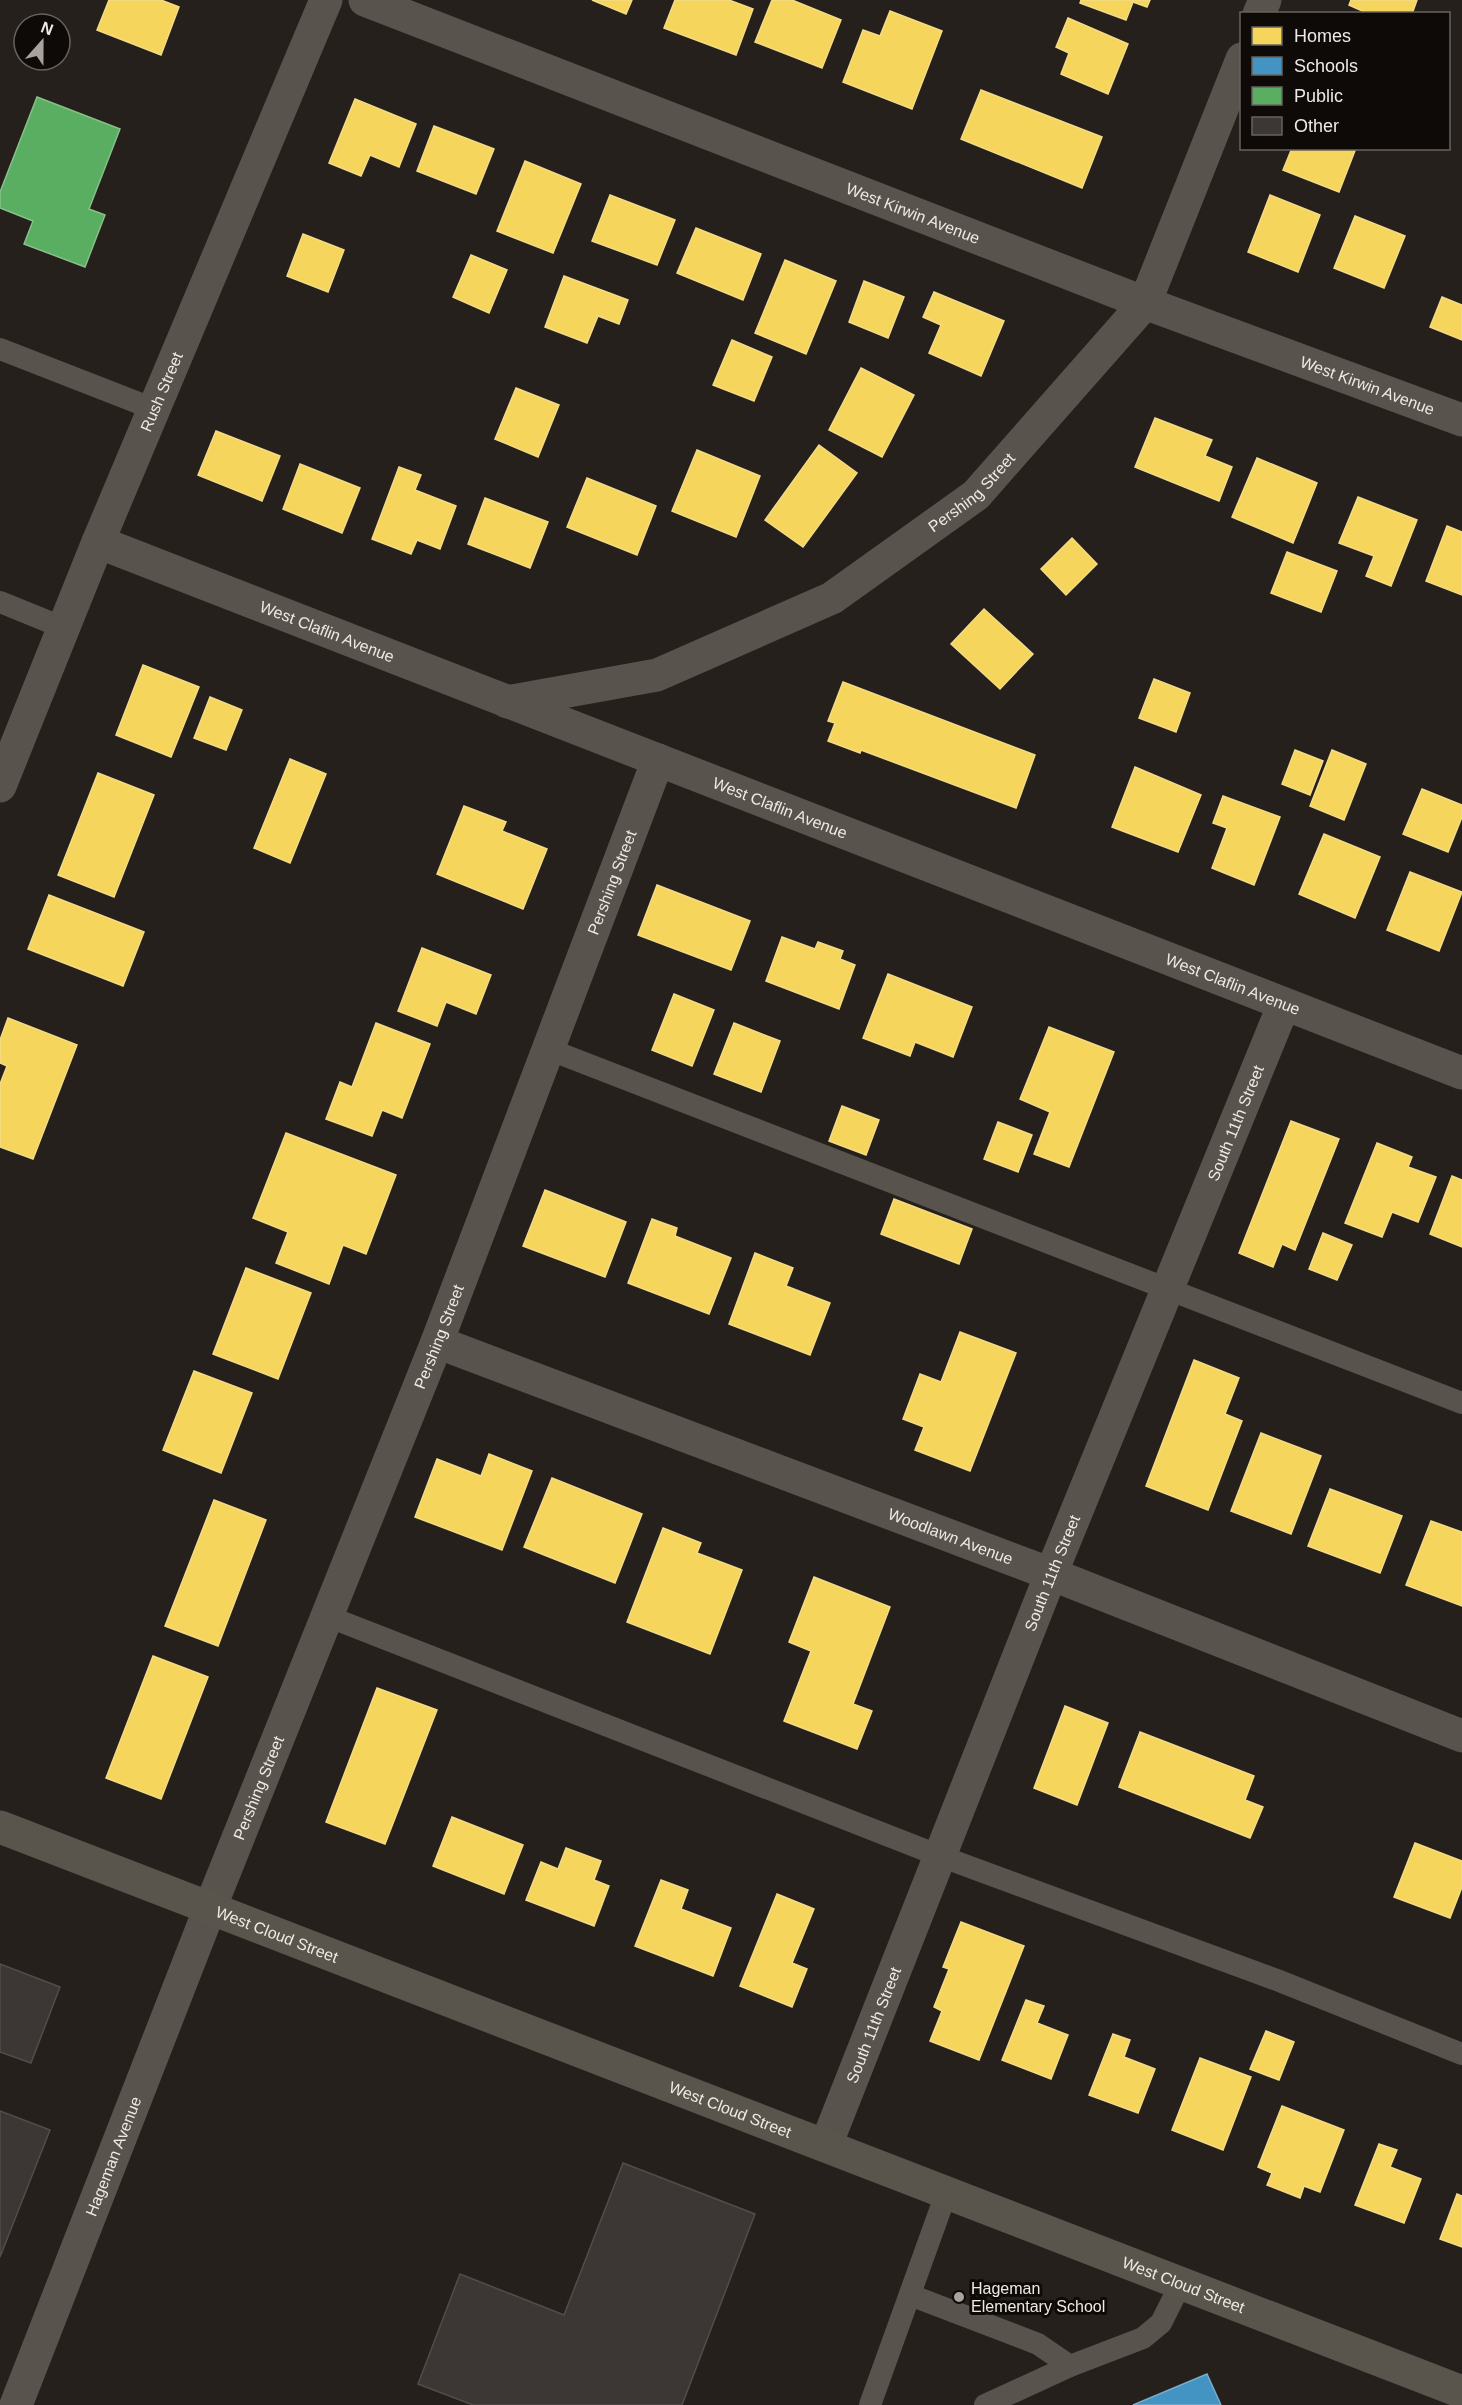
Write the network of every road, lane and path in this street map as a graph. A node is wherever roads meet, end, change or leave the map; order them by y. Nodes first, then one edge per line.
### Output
1 (326, 0) edge
2 (365, 0) edge
3 (1240, 64) edge
4 (1145, 303) junction
5 (0, 349) edge
6 (154, 409) junction
7 (1462, 420) edge
8 (98, 542) junction
9 (0, 602) edge
10 (64, 628) junction
11 (507, 702) junction
12 (658, 760) junction
13 (0, 786) edge
14 (1284, 1004) junction
15 (548, 1049) junction
16 (1462, 1073) edge
17 (1167, 1289) junction
18 (437, 1342) junction
19 (1462, 1403) edge
20 (1051, 1574) junction
21 (327, 1616) junction
22 (1462, 1736) edge
23 (0, 1827) edge
24 (940, 1856) junction
25 (210, 1908) junction
26 (1462, 2054) edge
27 (826, 2145) junction
28 (946, 2191) junction
29 (1181, 2283) junction
30 (910, 2295) junction
31 (1070, 2366) junction
32 (1462, 2392) edge
33 (16, 2405) edge
34 (870, 2405) edge
35 (985, 2405) edge

1 - 6 street, Rush Street
2 - 4 street, West Kirwin Avenue
3 - 4 street, Pershing Street
4 - 7 street, West Kirwin Avenue
4 - 11 street, Pershing Street
5 - 6 lane
6 - 8 street, Rush Street
8 - 10 street, Rush Street
8 - 11 street, West Claflin Avenue
9 - 10 lane
10 - 13 street, Rush Street
11 - 12 street, West Claflin Avenue
12 - 14 street, West Claflin Avenue
12 - 15 street, Pershing Street
14 - 16 street, West Claflin Avenue
14 - 17 street, South 11th Street
15 - 17 lane
15 - 18 street, Pershing Street
17 - 19 lane
17 - 20 street, South 11th Street
18 - 20 street, Woodlawn Avenue
18 - 21 street, Pershing Street
20 - 22 street, Woodlawn Avenue
20 - 24 street, South 11th Street
21 - 24 lane
21 - 25 street, Pershing Street
23 - 25 main road, West Cloud Street
24 - 26 lane
24 - 27 street, South 11th Street
25 - 27 main road, West Cloud Street
25 - 33 street, Hageman Avenue
27 - 28 main road, West Cloud Street
28 - 29 main road, West Cloud Street
28 - 30 lane
29 - 31 lane
29 - 32 main road, West Cloud Street
30 - 31 lane
30 - 34 lane
31 - 35 lane

